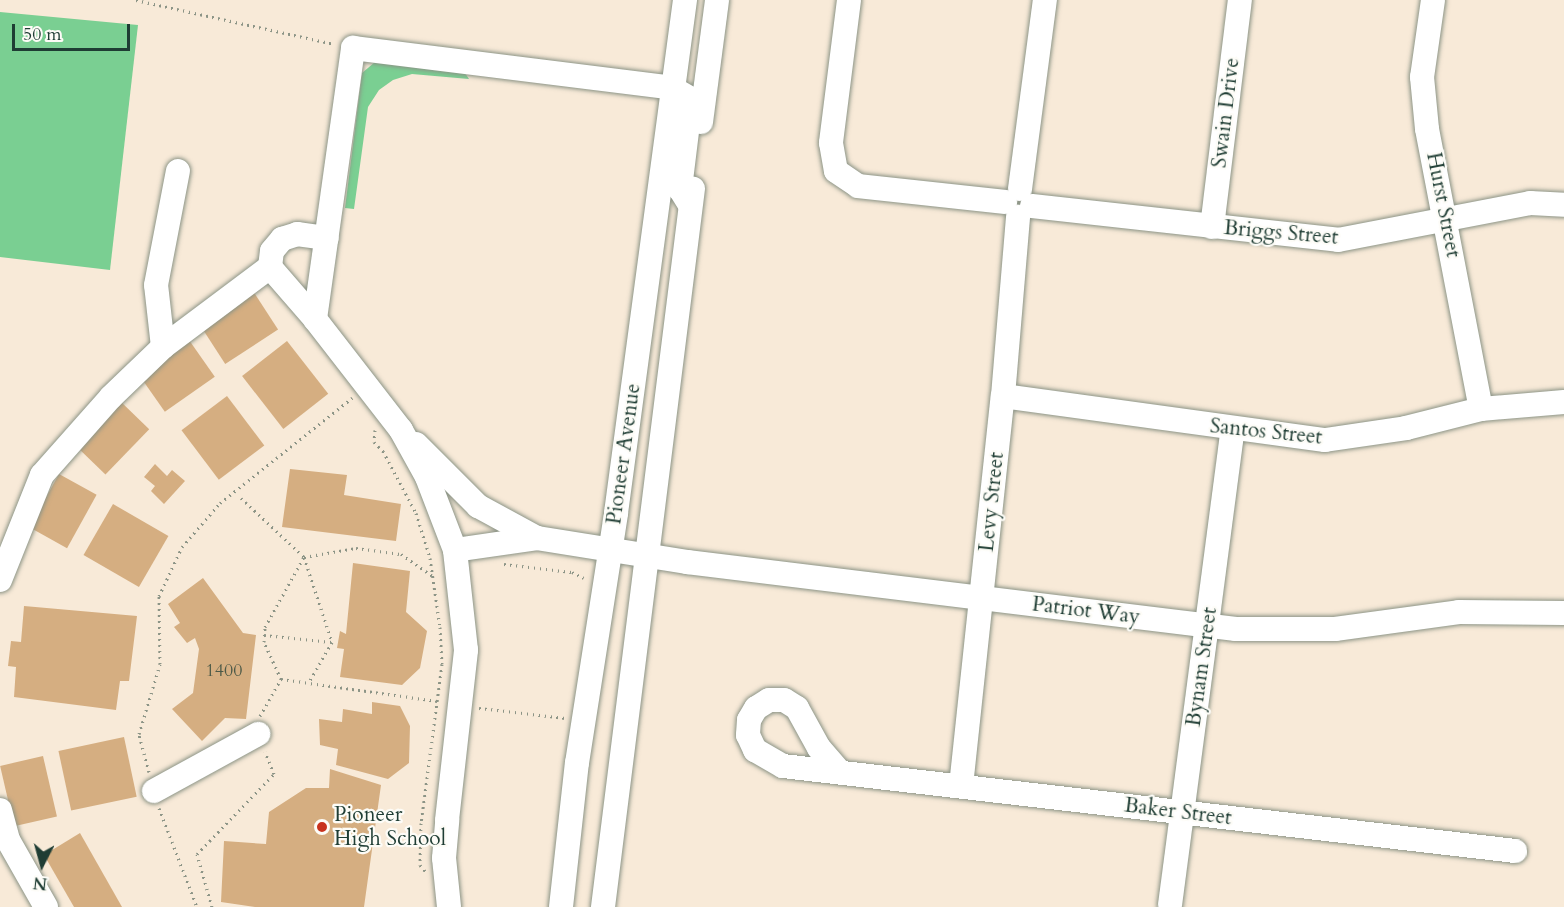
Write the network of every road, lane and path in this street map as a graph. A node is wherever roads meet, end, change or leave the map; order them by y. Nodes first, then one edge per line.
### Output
1 (136, 0) edge
2 (685, 0) edge
3 (717, 0) edge
4 (849, 0) edge
5 (1045, 0) edge
6 (1240, 0) edge
7 (1433, 0) edge
8 (353, 48) junction
9 (672, 88) junction
10 (178, 171) dead end
11 (1019, 204) junction
12 (690, 205) junction
13 (1564, 205) edge
14 (1447, 222) junction
15 (1212, 227) junction
16 (327, 238) junction
17 (270, 267) junction
18 (315, 319) junction
19 (163, 347) junction
20 (368, 387) junction
21 (1004, 396) junction
22 (1564, 402) edge
23 (1481, 409) junction
24 (376, 421) dead end
25 (1233, 429) junction
26 (401, 430) junction
27 (241, 498) dead end
28 (537, 538) junction
29 (609, 549) junction
30 (646, 556) junction
31 (304, 557) junction
32 (457, 562) junction
33 (501, 564) dead end
34 (432, 576) junction
35 (584, 578) dead end
36 (0, 580) edge
37 (981, 597) junction
38 (1564, 613) edge
39 (1208, 626) junction
40 (264, 636) junction
41 (332, 642) junction
42 (281, 679) junction
43 (309, 682) junction
44 (436, 701) junction
45 (472, 707) junction
46 (565, 718) dead end
47 (258, 734) junction
48 (840, 772) dead end
49 (961, 786) junction
50 (154, 790) junction
51 (0, 810) edge
52 (1181, 812) junction
53 (1515, 851) dead end
54 (430, 877) dead end
55 (1170, 905) dead end
56 (46, 907) edge
57 (197, 907) edge
58 (212, 907) edge
59 (449, 907) edge
60 (561, 907) edge
61 (603, 907) edge

1 - 8 path
2 - 9 street, Pioneer Avenue
3 - 12 street, Pioneer Avenue
4 - 11 street, Briggs Street
5 - 11 street, Levy Street
6 - 15 street, Swain Drive
7 - 14 street, Hurst Street
8 - 9 street
8 - 16 street
9 - 12 street
9 - 29 street, Pioneer Avenue
10 - 19 street
11 - 15 street, Briggs Street
11 - 21 street, Levy Street
12 - 30 street, Pioneer Avenue
13 - 14 street, Briggs Street
14 - 15 street, Briggs Street
14 - 23 street, Hurst Street
16 - 17 street
16 - 18 street
17 - 18 street
17 - 19 street
18 - 20 street
19 - 36 street
20 - 26 street
20 - 50 path
21 - 25 street, Santos Street
21 - 37 street, Levy Street
22 - 23 street, Santos Street
23 - 25 street, Santos Street
24 - 34 path
25 - 39 street, Bynam Street
26 - 28 street
26 - 32 street
27 - 31 path
28 - 29 street, Patriot Way
28 - 32 street
29 - 30 street, Patriot Way
29 - 60 street, Pioneer Avenue
30 - 37 street, Patriot Way
30 - 61 street, Pioneer Avenue
31 - 34 path
31 - 40 path
31 - 41 path
32 - 34 path
32 - 45 street
33 - 35 path
34 - 44 path
37 - 39 street, Patriot Way
37 - 49 street, Levy Street
38 - 39 street, Patriot Way
39 - 52 street, Bynam Street
40 - 41 path
40 - 42 path
41 - 43 path
42 - 43 path
42 - 47 path
43 - 44 path
44 - 45 path
44 - 54 path
45 - 46 path
45 - 59 street
47 - 50 street
47 - 58 path
48 - 49 street, Baker Street
49 - 52 street, Baker Street
50 - 57 path
51 - 56 street
52 - 53 street, Baker Street
52 - 55 street, Bynam Street

